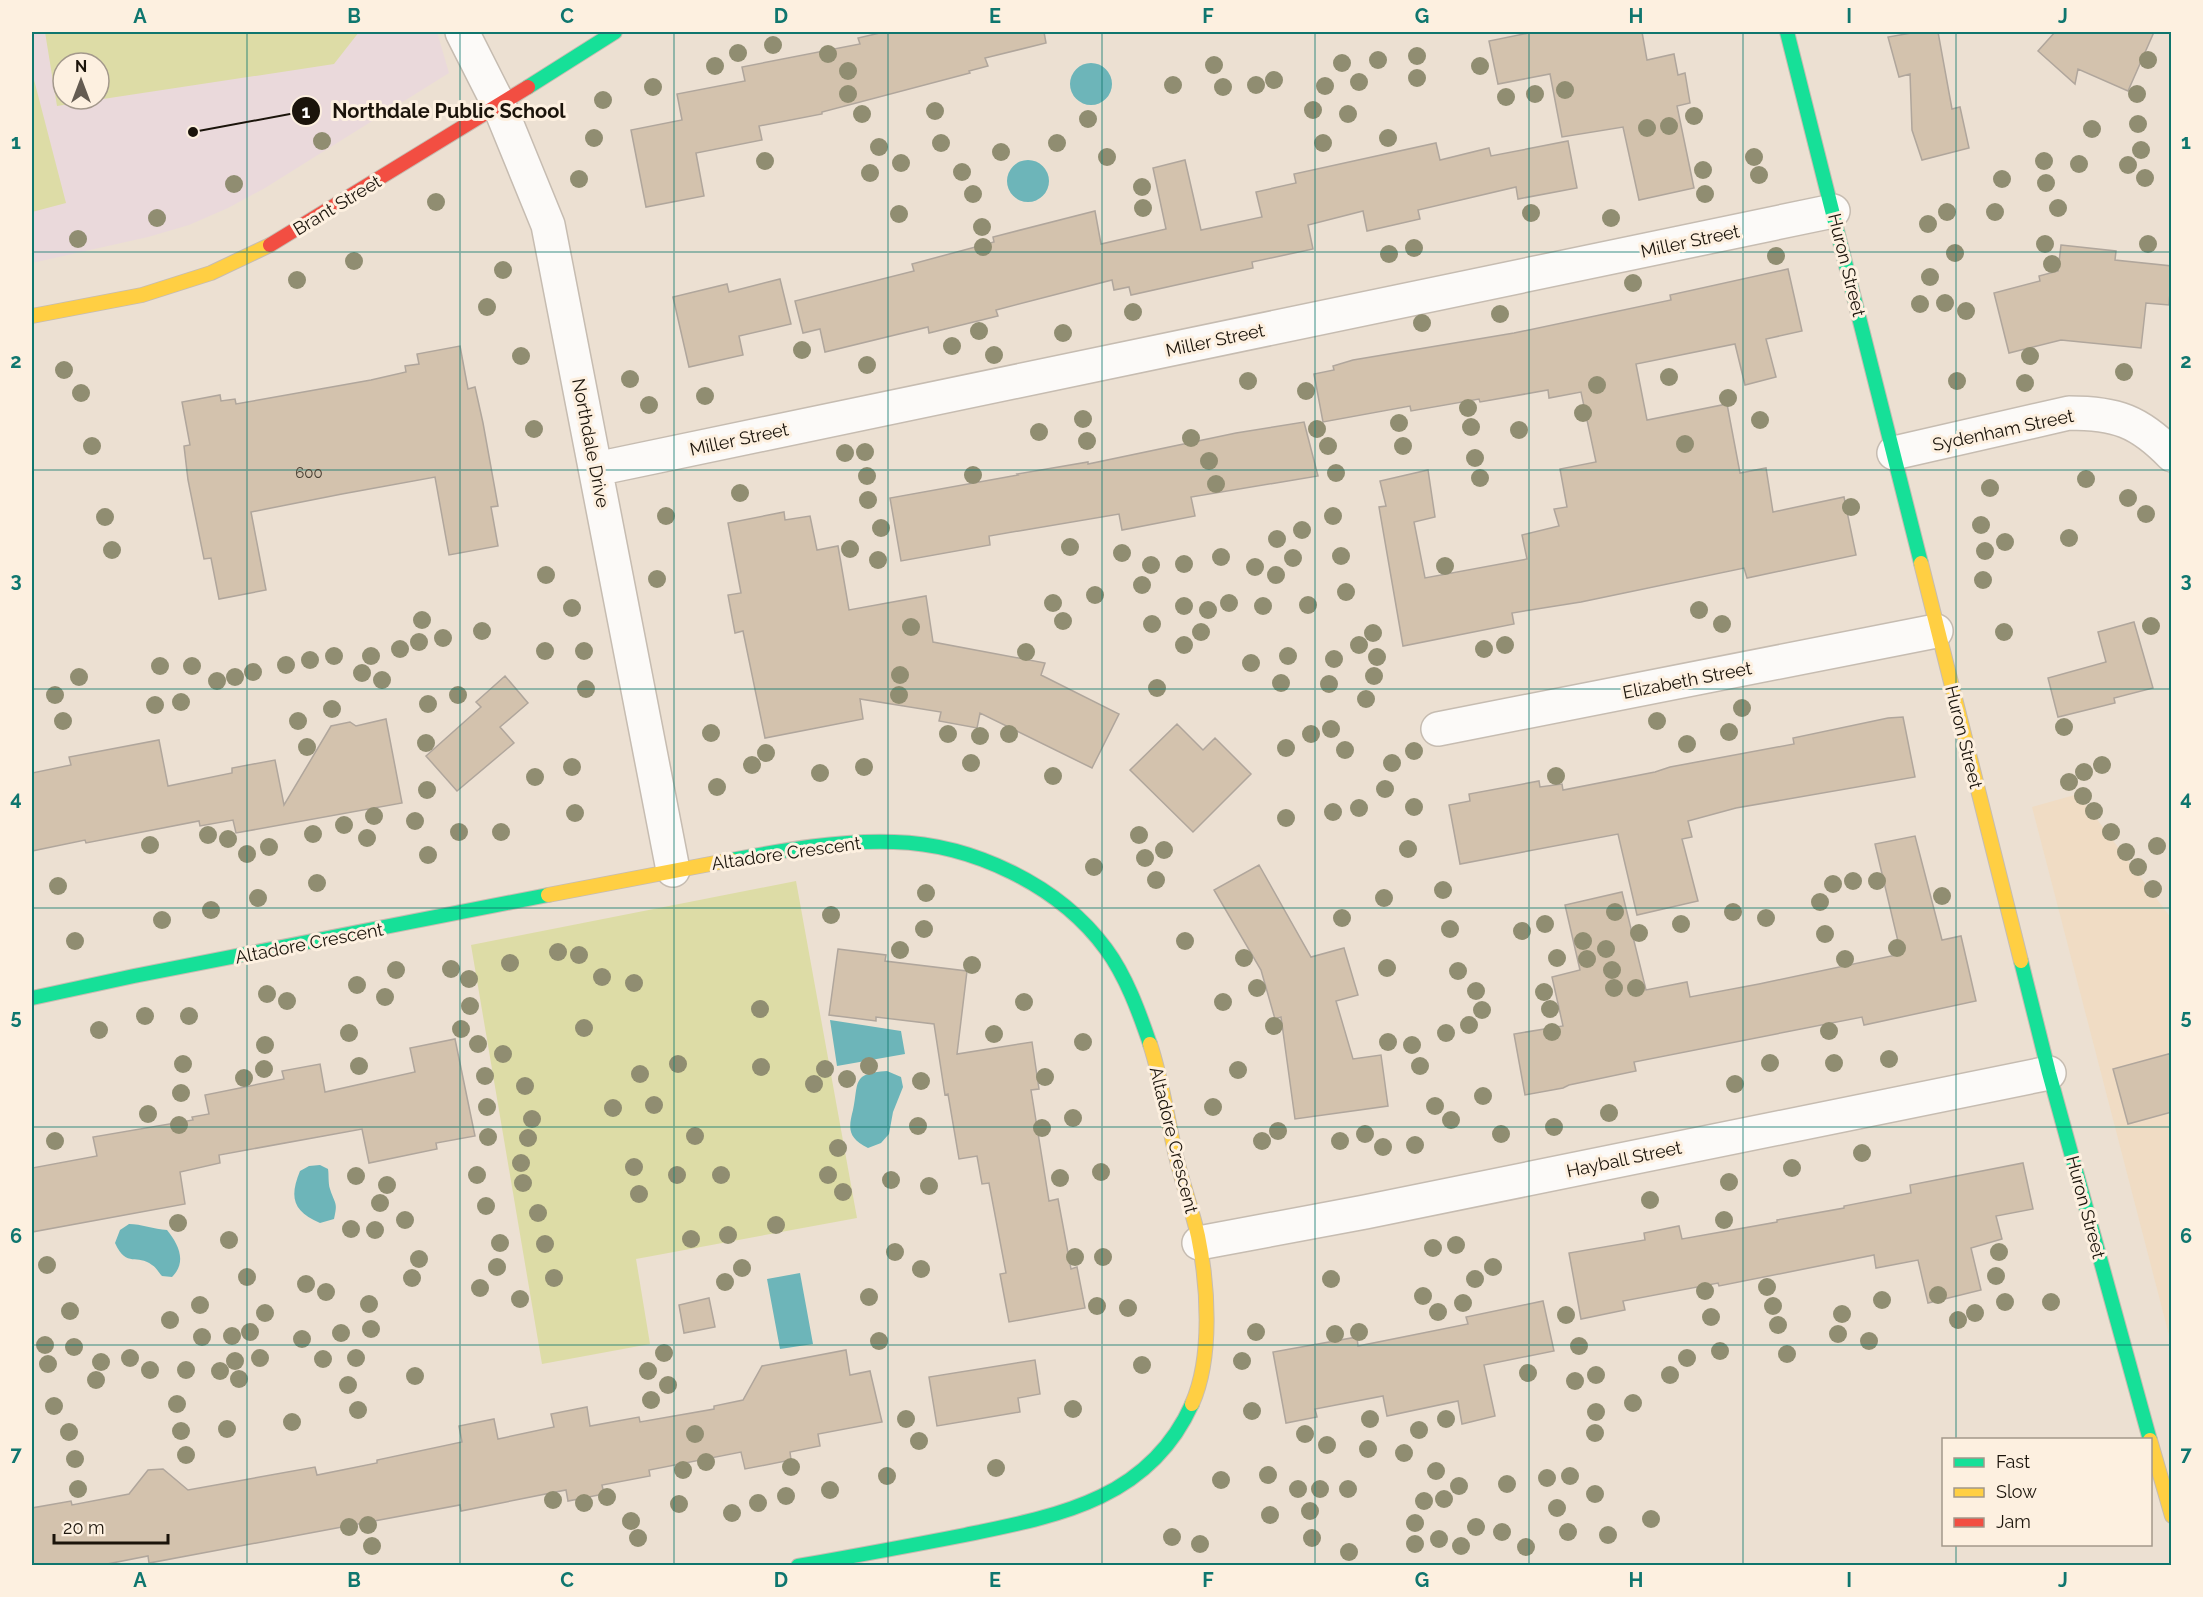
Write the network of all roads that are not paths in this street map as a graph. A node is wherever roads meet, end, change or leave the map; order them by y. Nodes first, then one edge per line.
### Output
1 (462, 32) edge
2 (615, 32) edge
3 (1787, 32) edge
4 (499, 105) junction
5 (1833, 211) junction
6 (32, 316) edge
7 (1894, 453) junction
8 (2172, 455) edge
9 (596, 469) junction
10 (1936, 631) junction
11 (1438, 729) dead end
12 (673, 870) junction
13 (32, 998) edge
14 (2049, 1073) junction
15 (1199, 1243) junction
16 (2149, 1438) edge
17 (2152, 1447) edge
18 (2172, 1516) edge
19 (798, 1566) edge

1 - 4 street, Northdale Drive
2 - 4 street, Brant Street
3 - 5 street, Huron Street
4 - 6 street, Brant Street
4 - 9 street, Northdale Drive
5 - 7 street, Huron Street
5 - 9 street, Miller Street
7 - 8 street, Sydenham Street
7 - 10 street, Huron Street
9 - 12 street, Northdale Drive
10 - 11 street, Elizabeth Street
10 - 14 street, Huron Street
12 - 13 street, Altadore Crescent
12 - 15 street, Altadore Crescent
14 - 15 street, Hayball Street
14 - 16 street, Huron Street
15 - 19 street, Altadore Crescent
17 - 18 street, Huron Street

